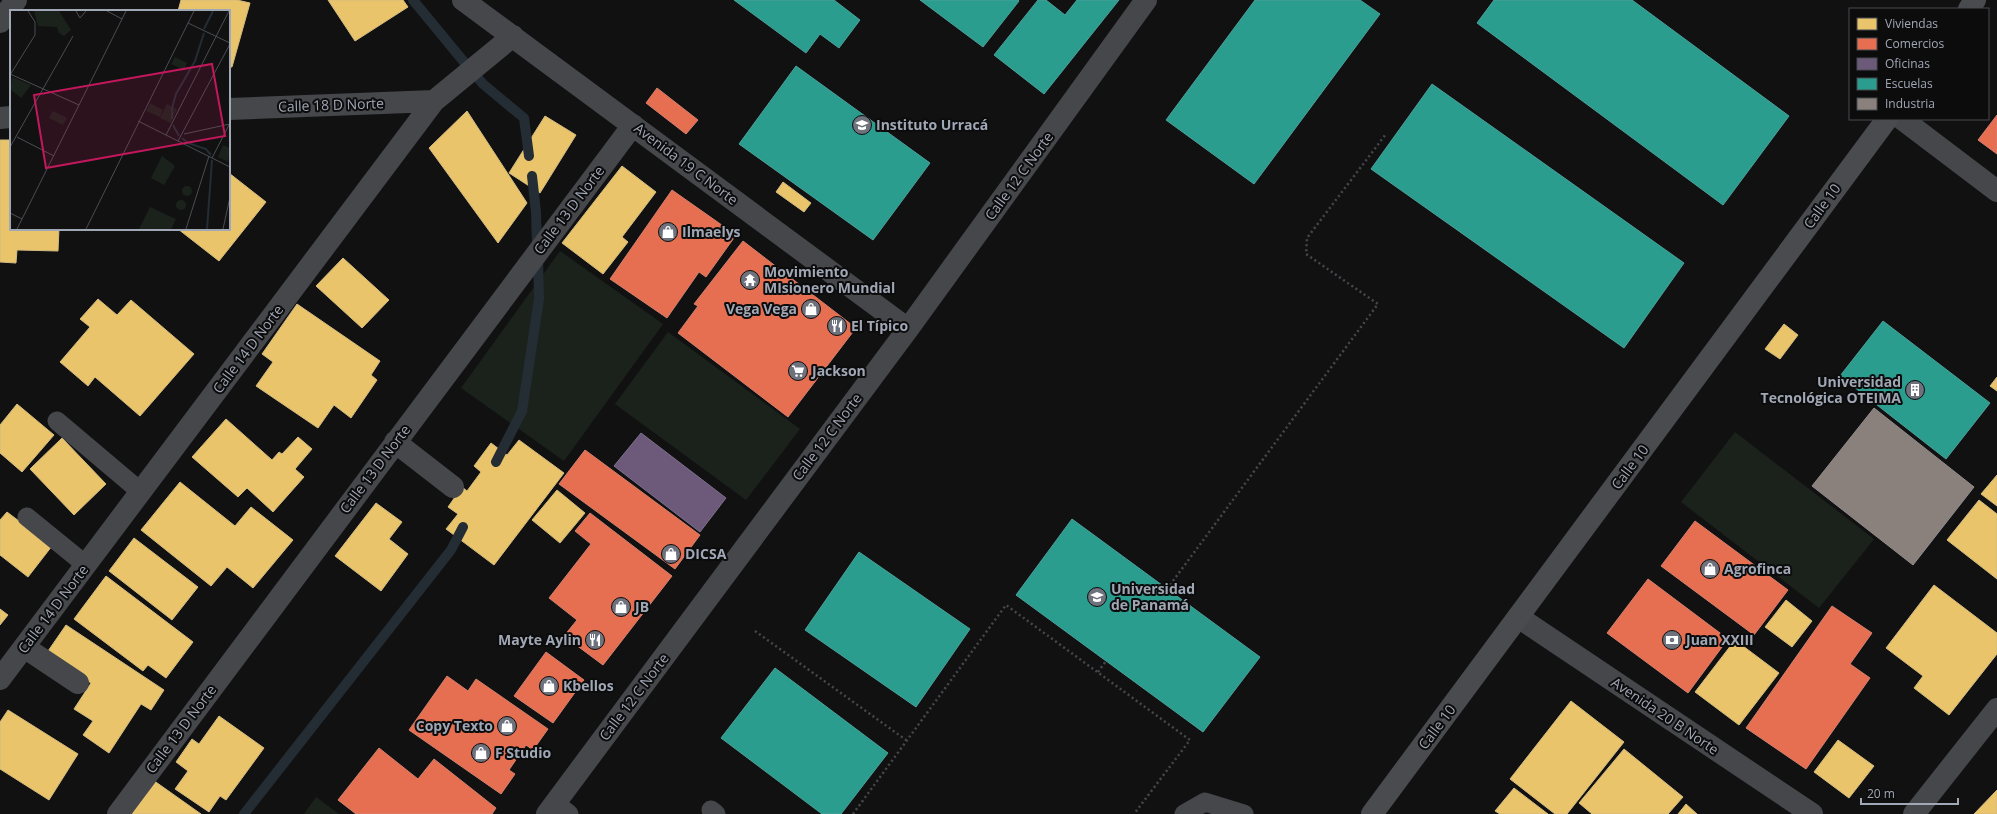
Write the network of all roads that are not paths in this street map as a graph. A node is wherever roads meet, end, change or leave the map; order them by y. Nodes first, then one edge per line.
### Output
1 (16, 0) edge
2 (463, 0) edge
3 (1146, 0) edge
4 (1976, 0) edge
5 (1970, 8) edge
6 (0, 22) edge
7 (513, 36) junction
8 (434, 101) junction
9 (230, 109) edge
10 (10, 117) edge
11 (0, 118) edge
12 (1886, 120) edge
13 (1903, 120) edge
14 (633, 125) junction
15 (1997, 191) edge
16 (908, 329) junction
17 (57, 421) dead end
18 (395, 442) junction
19 (453, 487) dead end
20 (141, 492) junction
21 (27, 517) dead end
22 (86, 565) junction
23 (1518, 617) junction
24 (24, 647) junction
25 (0, 679) edge
26 (78, 683) dead end
27 (1997, 709) edge
28 (557, 810) edge
29 (118, 814) edge
30 (1184, 814) edge
31 (1244, 814) edge
32 (1372, 814) edge
33 (1812, 814) edge
34 (1914, 814) edge

1 - 6 street
2 - 7 street, Avenida 19 C Norte
3 - 16 street, Calle 12 C Norte
4 - 5 main road
7 - 8 street, Calle 14 D Norte
7 - 14 street, Avenida 19 C Norte
8 - 9 street, Calle 18 D Norte
8 - 20 street, Calle 14 D Norte
10 - 11 street
12 - 23 main road, Calle 10
13 - 15 street
14 - 16 street, Avenida 19 C Norte
14 - 18 street, Calle 13 D Norte
16 - 28 street, Calle 12 C Norte
17 - 20 lane
18 - 19 street
18 - 29 street, Calle 13 D Norte
20 - 22 street, Calle 14 D Norte
21 - 22 lane
22 - 24 street, Calle 14 D Norte
23 - 32 main road, Calle 10
23 - 33 street, Avenida 20 B Norte
24 - 25 street, Calle 14 D Norte
24 - 26 street
27 - 34 street
30 - 31 lane

